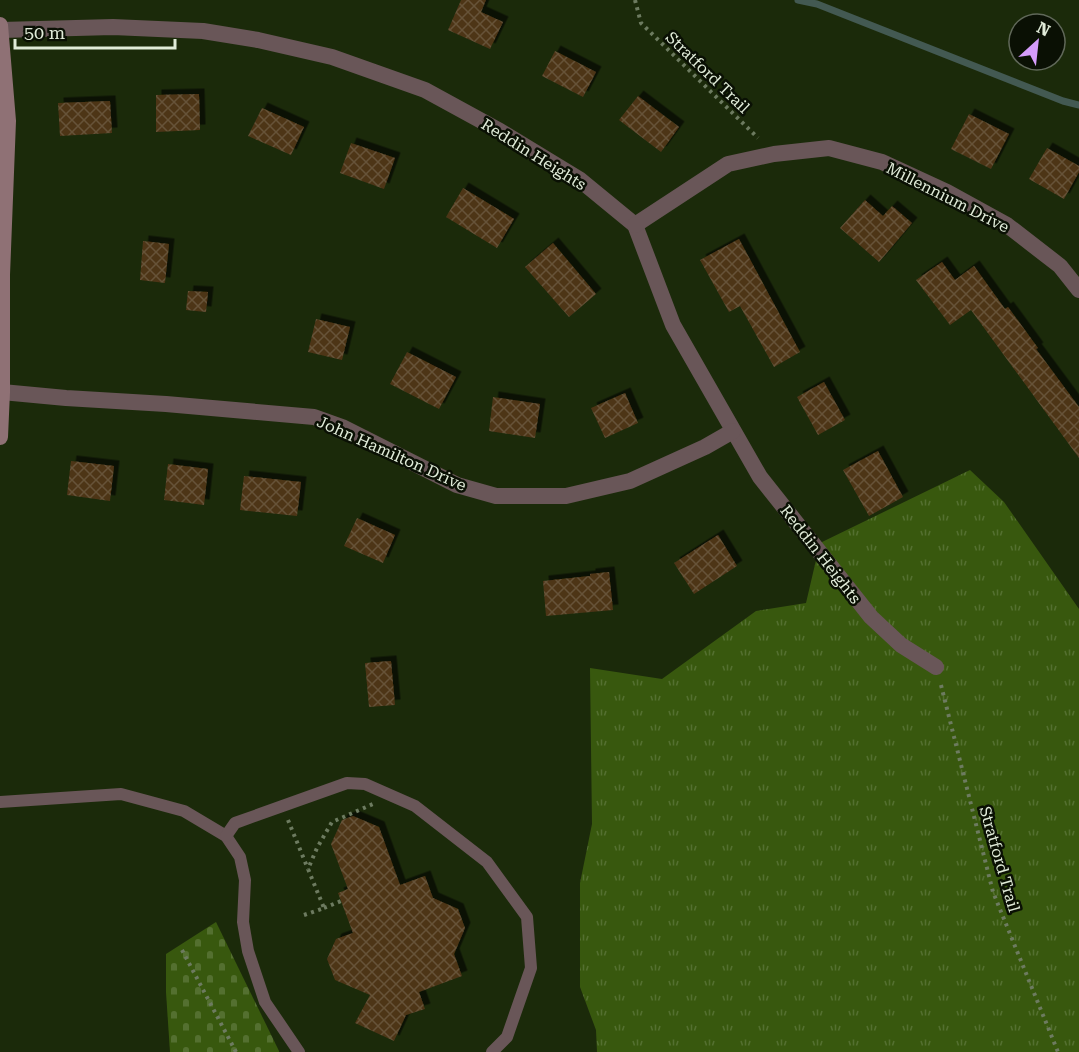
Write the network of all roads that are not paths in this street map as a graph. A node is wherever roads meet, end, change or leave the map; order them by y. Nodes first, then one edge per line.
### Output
1 (1, 27) edge
2 (635, 225) junction
3 (1079, 290) edge
4 (2, 392) junction
5 (733, 431) junction
6 (0, 437) edge
7 (936, 667) road end
8 (0, 802) edge
9 (226, 836) junction
10 (299, 1052) edge
11 (492, 1052) edge

1 - 2 street, Reddin Heights
1 - 4 main road
2 - 3 street, Millennium Drive
2 - 5 street, Reddin Heights
4 - 5 street, John Hamilton Drive
4 - 6 main road
5 - 7 street, Reddin Heights
8 - 9 lane
9 - 10 lane
9 - 11 lane

